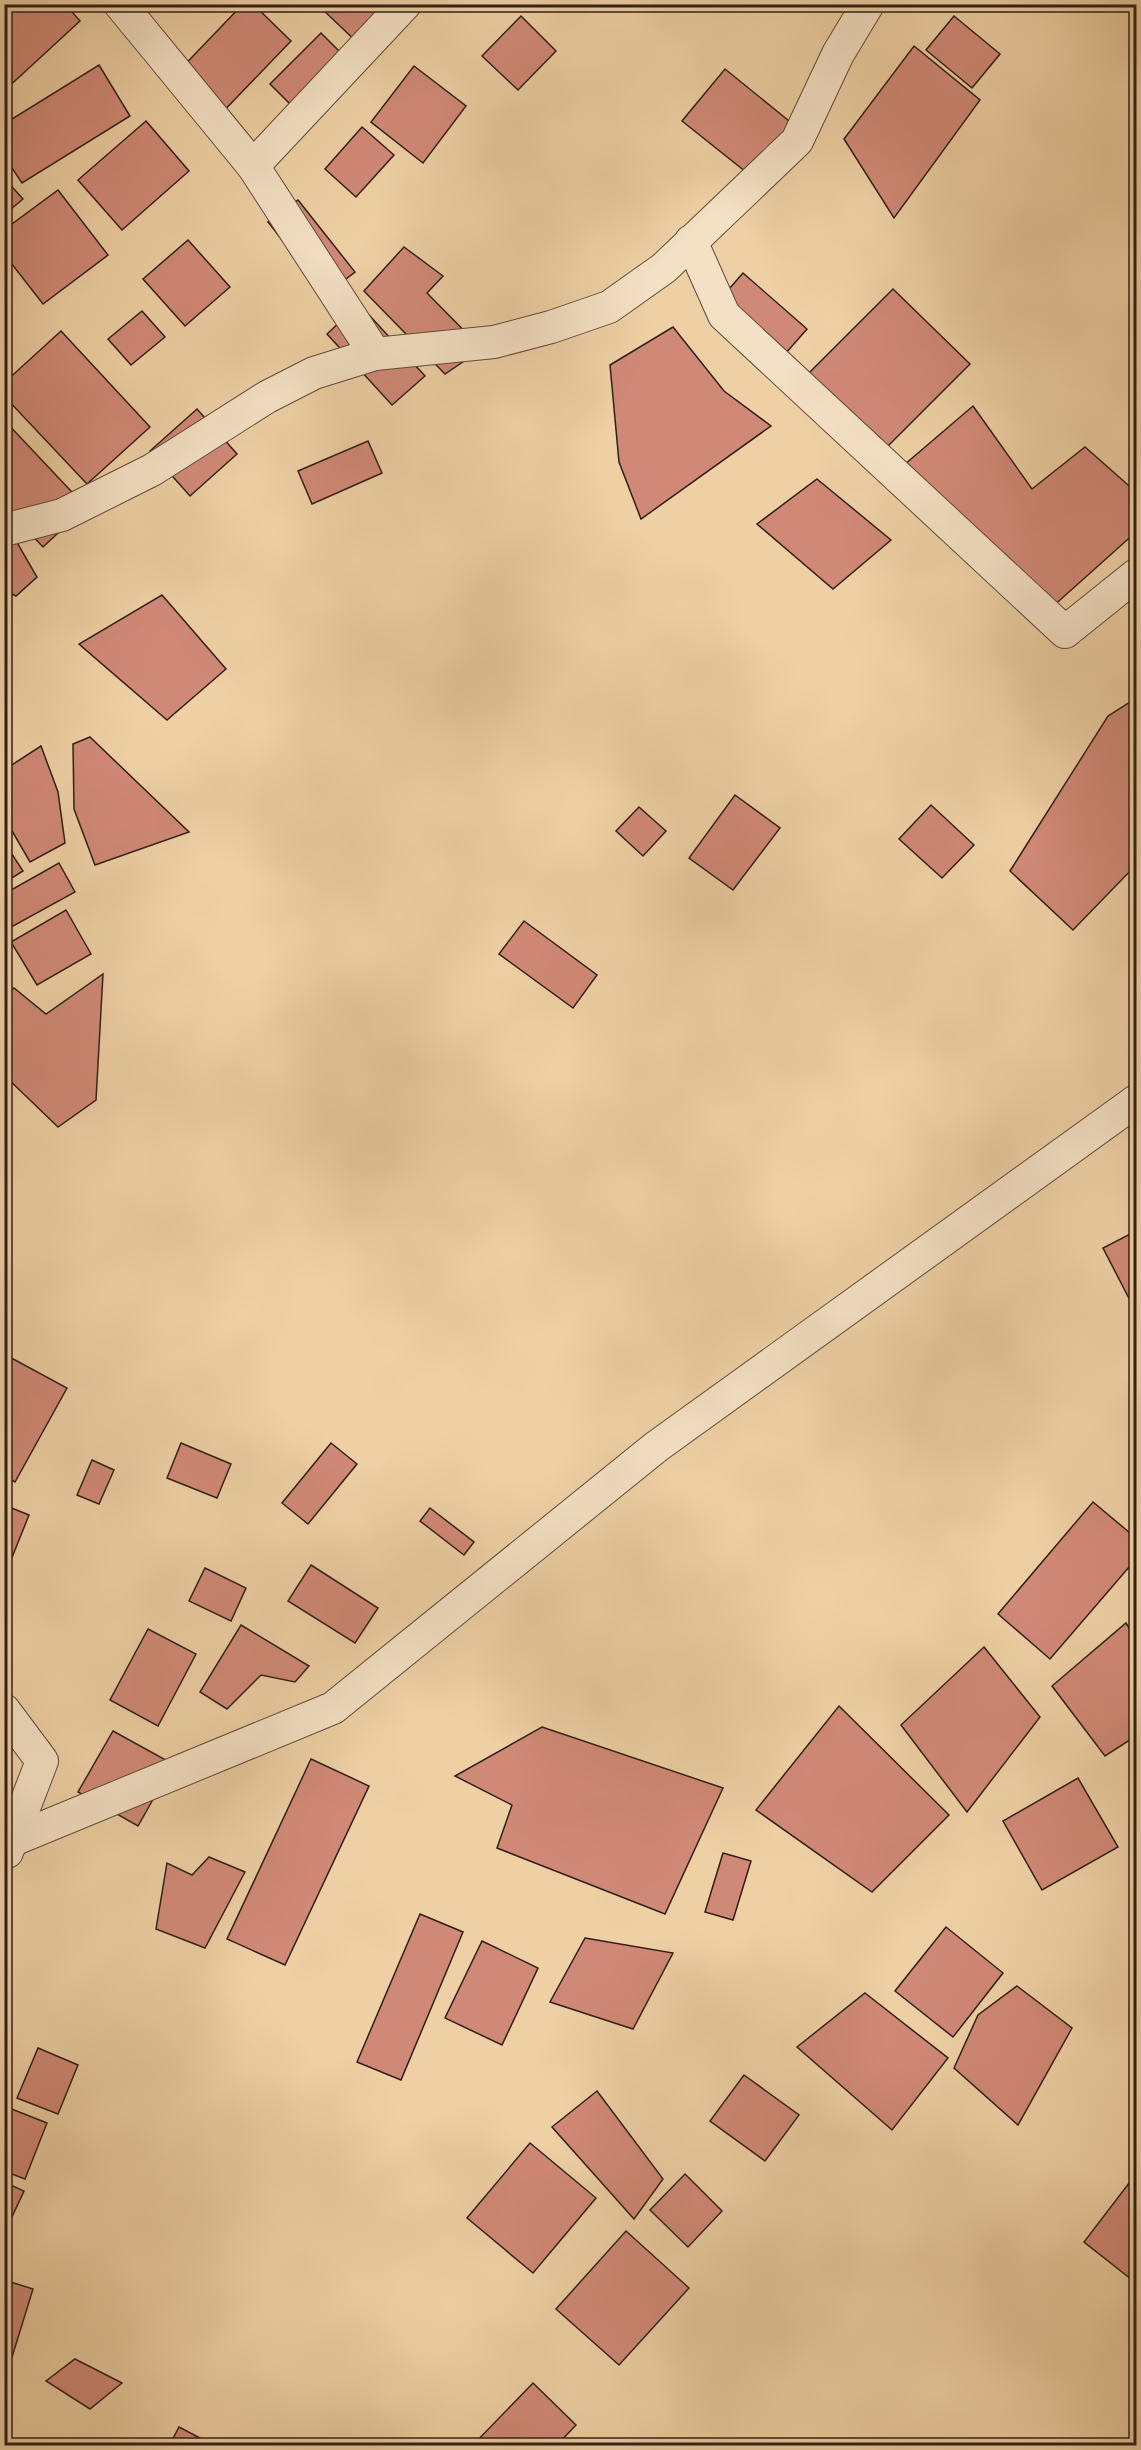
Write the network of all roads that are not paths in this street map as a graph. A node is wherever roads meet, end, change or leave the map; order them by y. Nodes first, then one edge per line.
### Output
1 (120, 4) edge
2 (405, 4) edge
3 (868, 4) edge
4 (253, 166) junction
5 (691, 241) junction
6 (375, 354) junction
7 (4, 530) edge
8 (1137, 574) edge
9 (1137, 1101) edge
10 (4, 1710) edge
11 (7, 1848) edge

1 - 4 street
2 - 4 street
3 - 5 street
4 - 6 street
5 - 6 street
5 - 8 street
6 - 7 street
9 - 11 street
10 - 11 street

